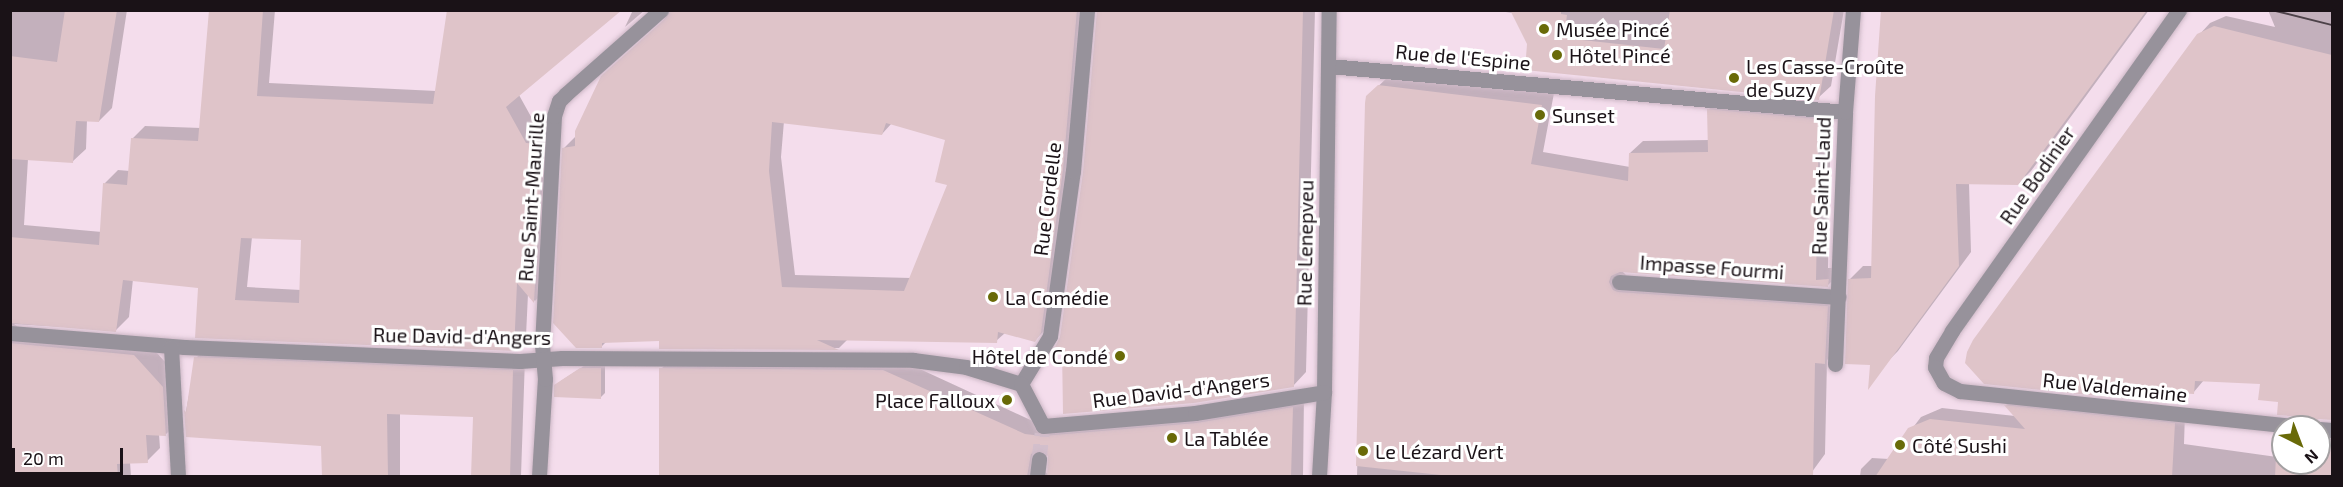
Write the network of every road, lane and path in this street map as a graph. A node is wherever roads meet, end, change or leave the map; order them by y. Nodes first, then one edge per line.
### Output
1 (661, 10) edge
2 (1087, 10) edge
3 (1329, 10) edge
4 (1853, 10) edge
5 (2179, 10) edge
6 (1329, 66) junction
7 (1845, 112) junction
8 (1619, 282) dead end
9 (1838, 297) junction
10 (10, 333) edge
11 (171, 347) junction
12 (543, 359) junction
13 (1835, 364) dead end
14 (1935, 367) joint
15 (1021, 384) junction
16 (1324, 392) junction
17 (2271, 424) edge
18 (1039, 459) tunnel mouth
19 (178, 477) edge
20 (539, 477) edge
21 (1037, 477) edge
22 (1320, 477) edge

1 - 12 street, Rue Saint-Maurille
2 - 15 street, Rue Cordelle
3 - 6 street, Rue Lenepveu
4 - 7 street, Rue Saint-Laud
5 - 14 street, Rue Bodinier
6 - 7 street, Rue de l'Espine
6 - 16 street, Rue Lenepveu
7 - 9 street, Rue Saint-Laud
8 - 9 street, Impasse Fourmi
9 - 13 street, Rue Saint-Laud
10 - 11 street, Rue David-d'Angers
11 - 12 street, Rue David-d'Angers
11 - 19 street
12 - 15 street, Rue David-d'Angers
12 - 20 street, Rue Saint-Maurille
14 - 17 street, Rue Valdemaine
15 - 16 street, Rue David-d'Angers
16 - 22 street, Rue Lenepveu
18 - 21 street

